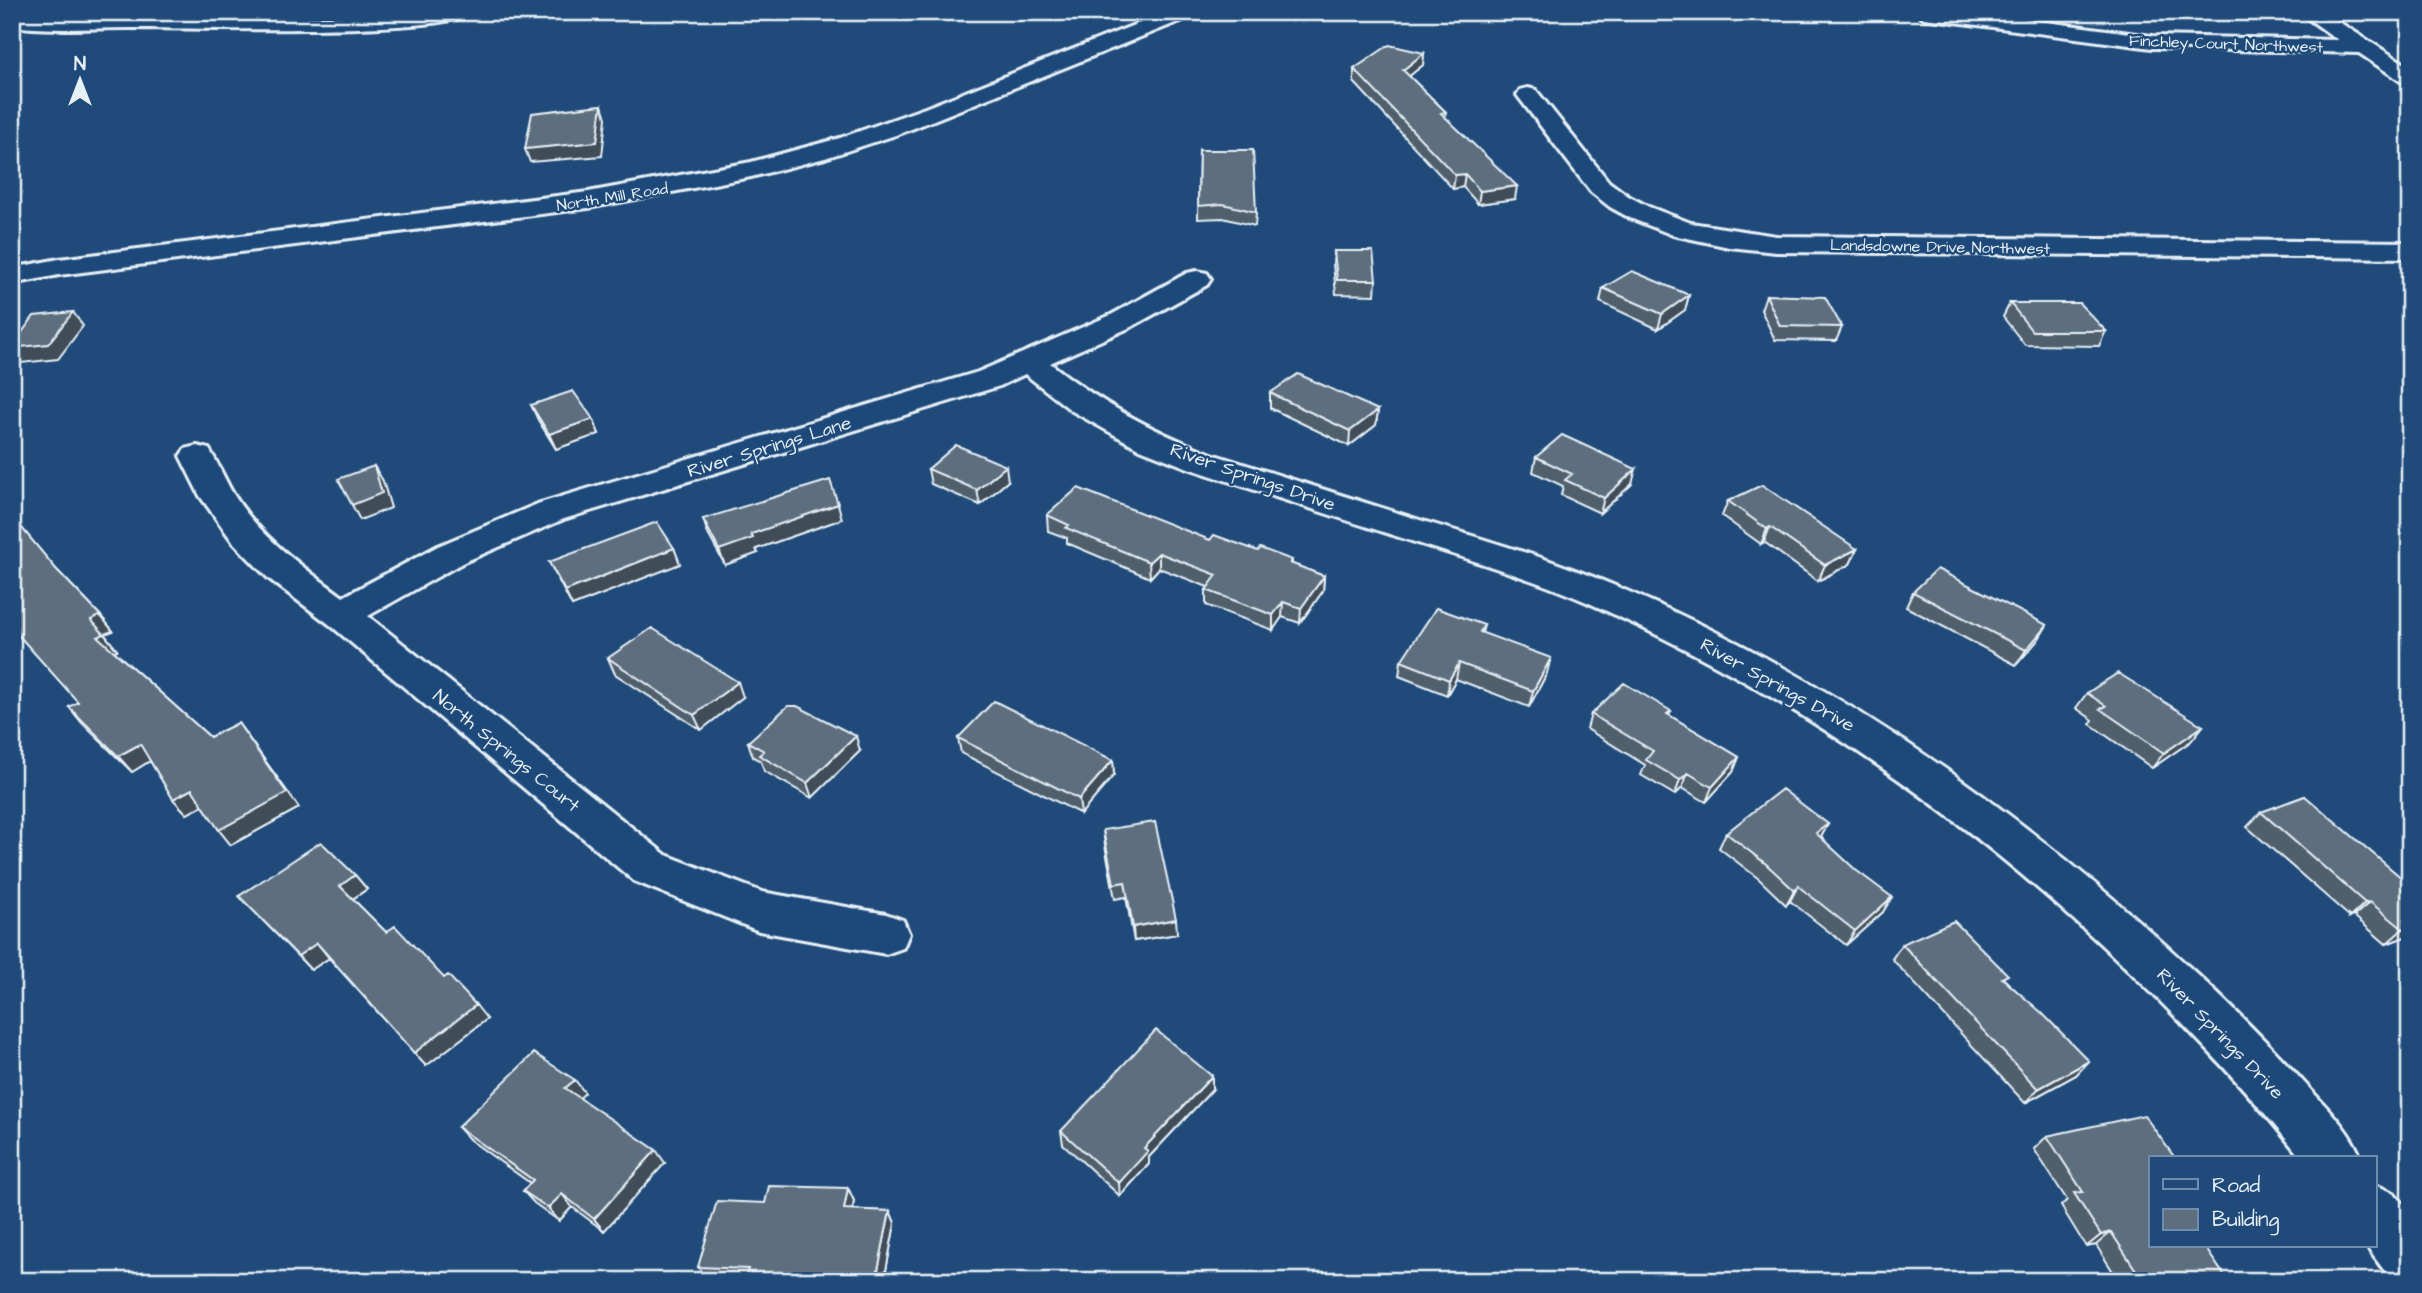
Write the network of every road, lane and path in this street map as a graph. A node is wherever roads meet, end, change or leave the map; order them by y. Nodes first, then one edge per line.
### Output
1 (462, 12) edge
2 (1186, 12) edge
3 (1924, 12) edge
4 (2309, 12) edge
5 (19, 19) edge
6 (2362, 47) junction
7 (2410, 78) edge
8 (1528, 95) dead end
9 (2410, 250) edge
10 (12, 276) edge
11 (1197, 279) dead end
12 (1030, 363) junction
13 (197, 456) dead end
14 (342, 615) junction
15 (886, 934) dead end
16 (2332, 1156) edge
17 (2376, 1213) edge
18 (2410, 1258) edge

1 - 5 street
2 - 10 street, North Mill Road
3 - 6 street, Finchley Court Northwest
4 - 6 street
6 - 7 street
8 - 9 street, Landsdowne Drive Northwest
11 - 12 street, River Springs Lane
12 - 14 street, River Springs Lane
12 - 16 street, River Springs Drive
13 - 14 street, North Springs Court
14 - 15 street, North Springs Court
17 - 18 street

